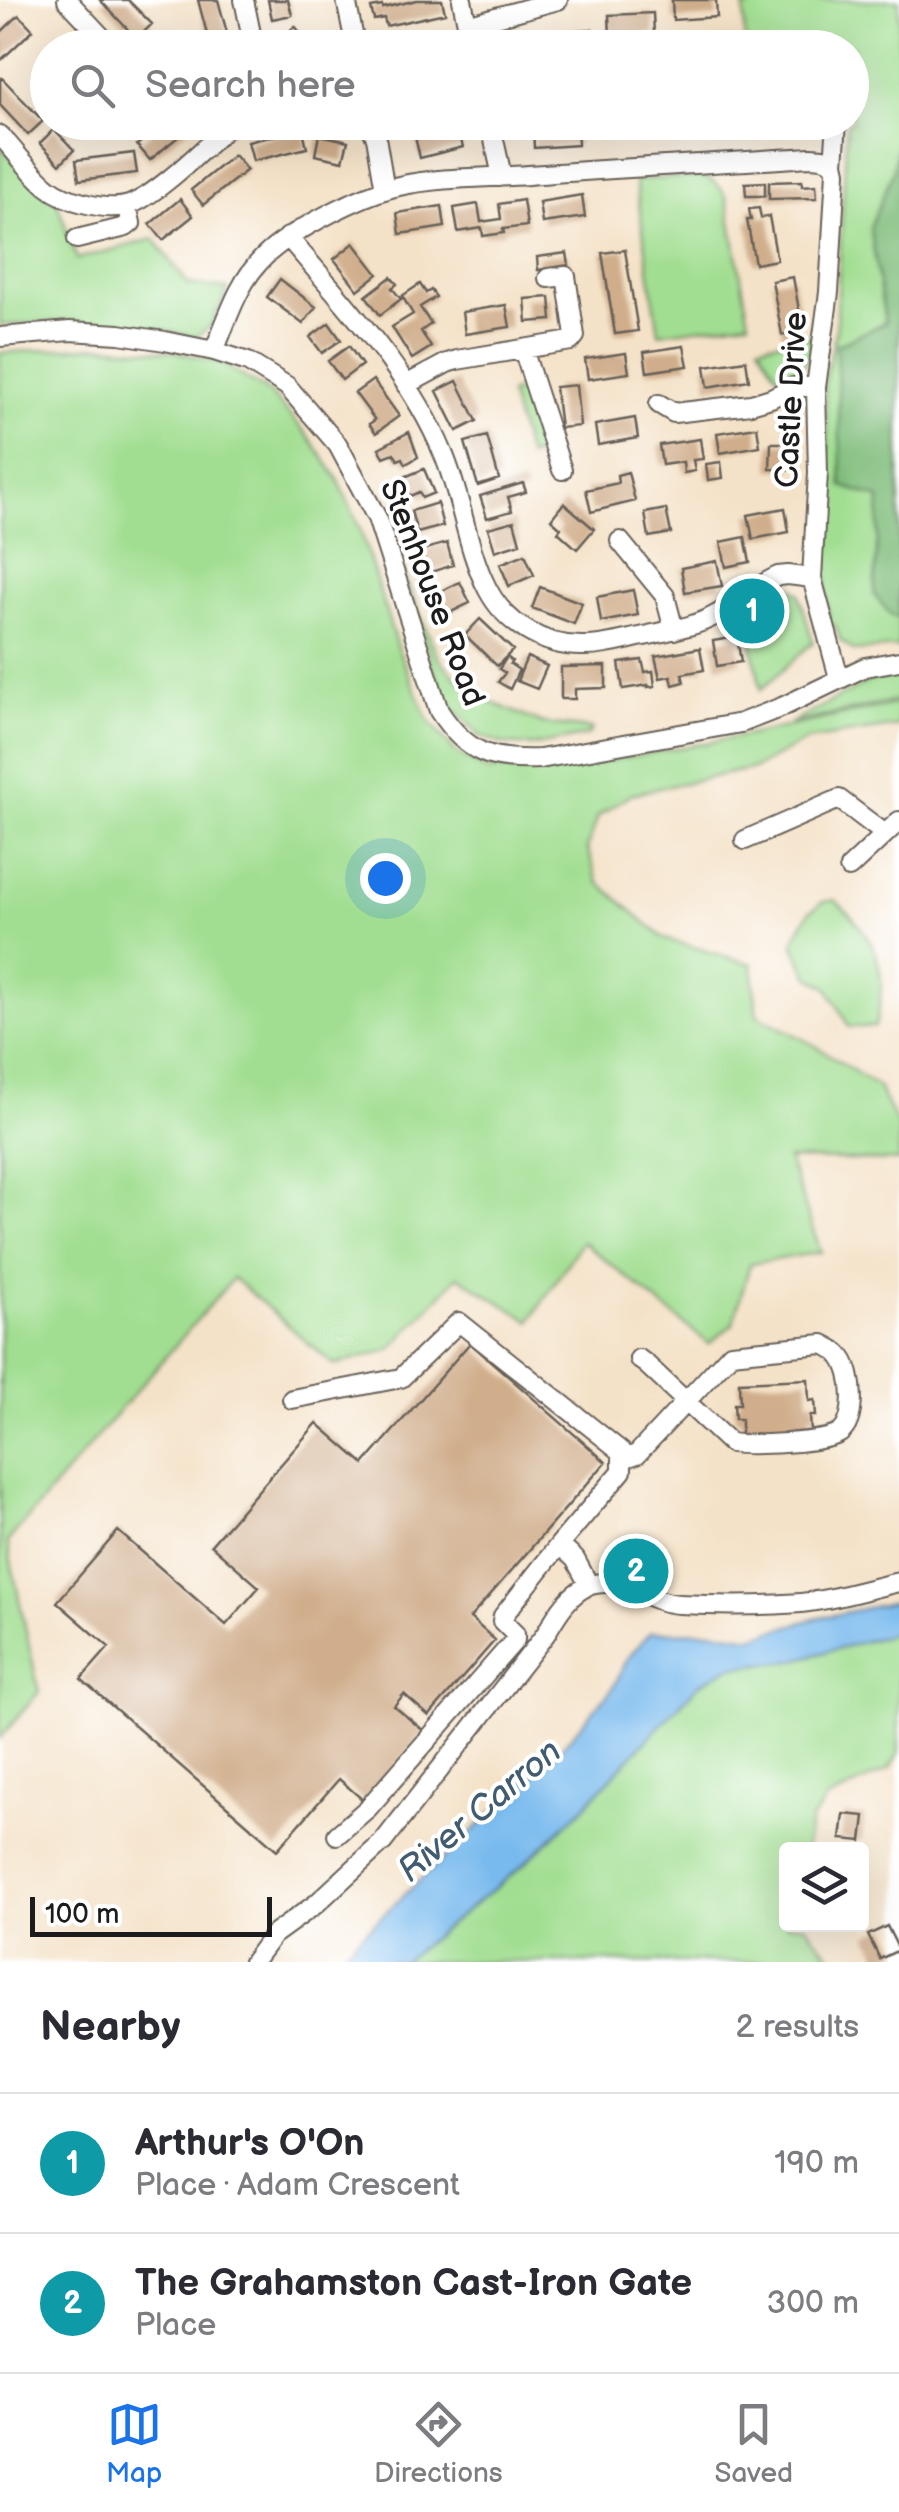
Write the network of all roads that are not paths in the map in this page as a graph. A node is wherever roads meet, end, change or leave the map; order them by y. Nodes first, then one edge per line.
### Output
1 (67, 0) edge
2 (244, 0) edge
3 (346, 0) edge
4 (462, 0) edge
5 (558, 0) edge
6 (467, 26) junction
7 (95, 30) edge
8 (250, 30) edge
9 (352, 30) edge
10 (468, 30) edge
11 (0, 134) edge
12 (212, 140) edge
13 (377, 140) edge
14 (494, 140) edge
15 (836, 140) edge
16 (834, 163) junction
17 (500, 177) junction
18 (385, 190) junction
19 (127, 206) junction
20 (77, 238) dead end
21 (288, 238) junction
22 (548, 278) dead end
23 (0, 337) edge
24 (523, 350) junction
25 (214, 351) junction
26 (406, 385) junction
27 (816, 387) junction
28 (659, 404) dead end
29 (562, 470) dead end
30 (620, 541) dead end
31 (812, 578) junction
32 (674, 630) junction
33 (899, 662) edge
34 (839, 678) junction
35 (892, 828) edge
36 (745, 840) dead end
37 (849, 868) dead end
38 (639, 1359) dead end
39 (292, 1399) dead end
40 (686, 1401) junction
41 (623, 1459) junction
42 (559, 1544) junction
43 (899, 1582) edge
44 (590, 1585) junction
45 (336, 1834) dead end
46 (253, 1962) edge

1 - 7 street
2 - 8 street
3 - 9 street
4 - 6 street
5 - 6 street
6 - 10 street
11 - 19 street
12 - 19 street
13 - 18 street
14 - 17 street
15 - 16 street, Castle Drive
16 - 17 street
16 - 27 street, Castle Drive
17 - 18 street
18 - 21 street
19 - 20 street
21 - 25 street
21 - 26 street
22 - 24 street
23 - 25 street, Stenhouse Road
24 - 26 street
24 - 29 street
25 - 34 street, Stenhouse Road
26 - 32 street
27 - 28 street
27 - 31 street, Castle Drive
30 - 32 street
31 - 32 street
31 - 34 street, Castle Drive
33 - 34 street, Stenhouse Road
35 - 36 street
35 - 37 street
38 - 40 street
39 - 41 street
40 - 40 street
40 - 41 street
41 - 42 street
42 - 44 street
42 - 45 street
43 - 44 street
44 - 46 street

